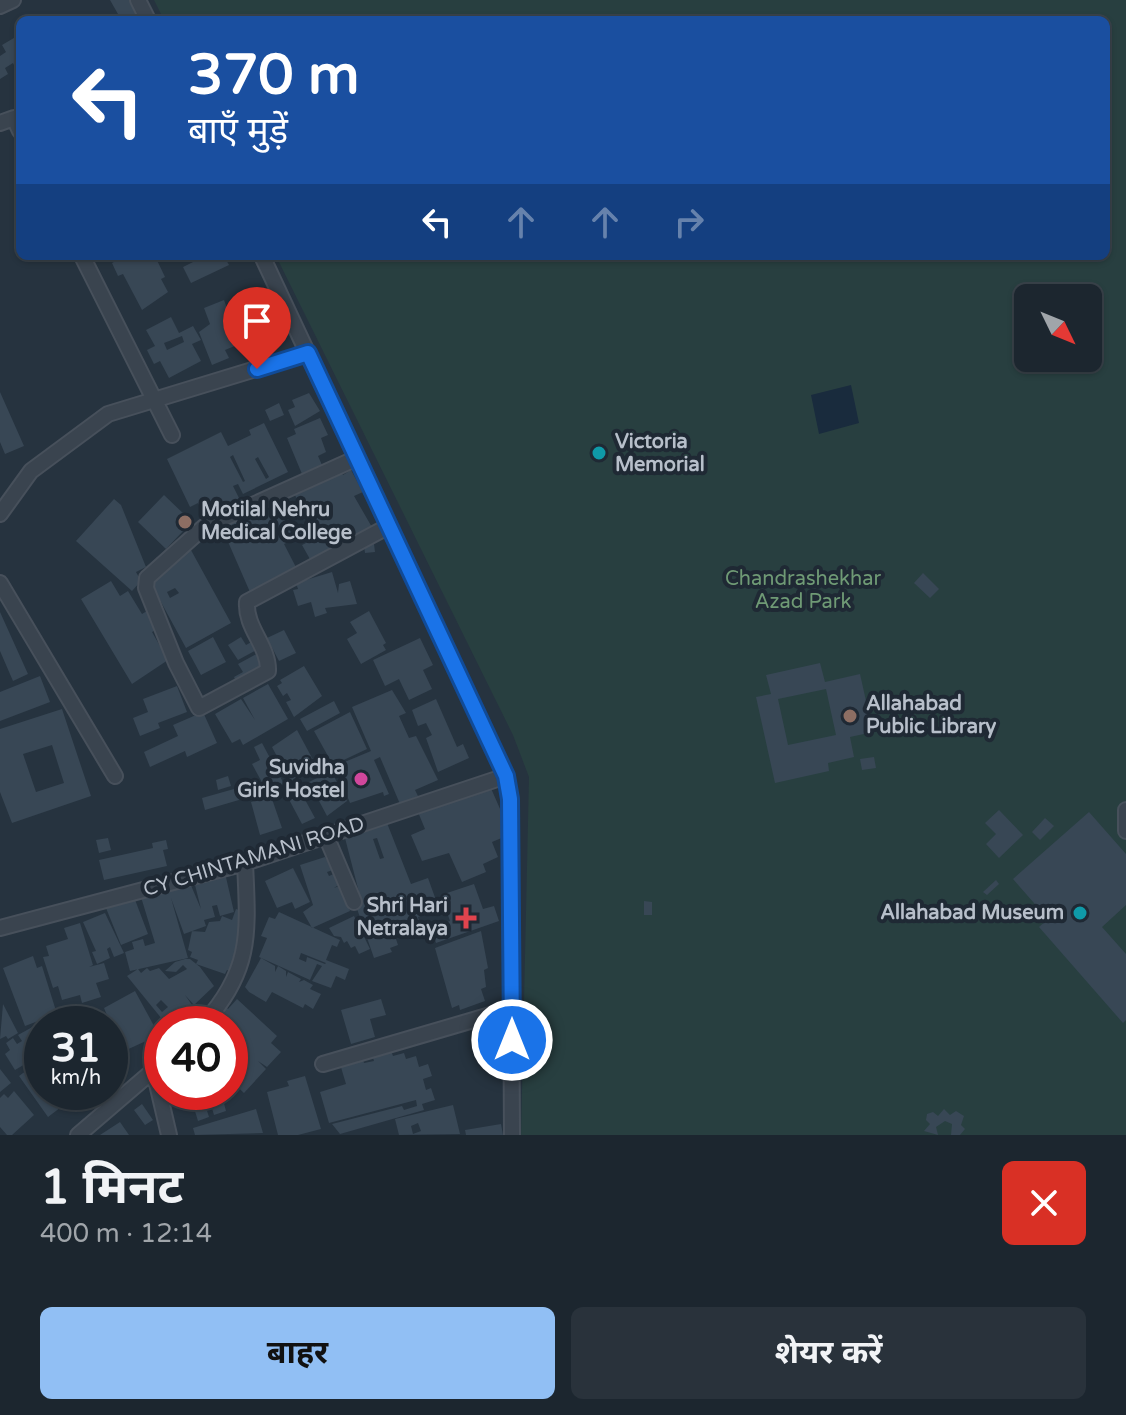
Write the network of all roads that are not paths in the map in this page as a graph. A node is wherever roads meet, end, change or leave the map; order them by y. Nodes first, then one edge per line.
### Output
1 (13, 0) edge
2 (0, 6) edge
3 (84, 260) edge
4 (264, 260) edge
5 (308, 353) junction
6 (154, 400) junction
7 (172, 435) dead end
8 (357, 458) junction
9 (0, 514) edge
10 (389, 526) junction
11 (0, 583) edge
12 (115, 776) dead end
13 (506, 776) junction
14 (1126, 810) edge
15 (1126, 831) edge
16 (326, 836) junction
17 (245, 863) junction
18 (354, 902) dead end
19 (0, 928) edge
20 (216, 1006) edge
21 (511, 1009) junction
22 (323, 1064) dead end
23 (144, 1079) edge
24 (165, 1110) edge
25 (78, 1135) edge
26 (169, 1135) edge
27 (512, 1135) edge

1 - 2 street
3 - 6 street
4 - 5 street
5 - 6 street
5 - 8 street
6 - 7 street
6 - 9 street
8 - 10 street
8 - 10 street
10 - 13 street
11 - 12 street
13 - 16 street, CY CHINTAMANI ROAD
13 - 21 street
14 - 15 street
16 - 17 street, CY CHINTAMANI ROAD
16 - 18 street
17 - 19 street, CY CHINTAMANI ROAD
17 - 20 street
21 - 22 street
21 - 27 street
23 - 25 street
24 - 26 street

